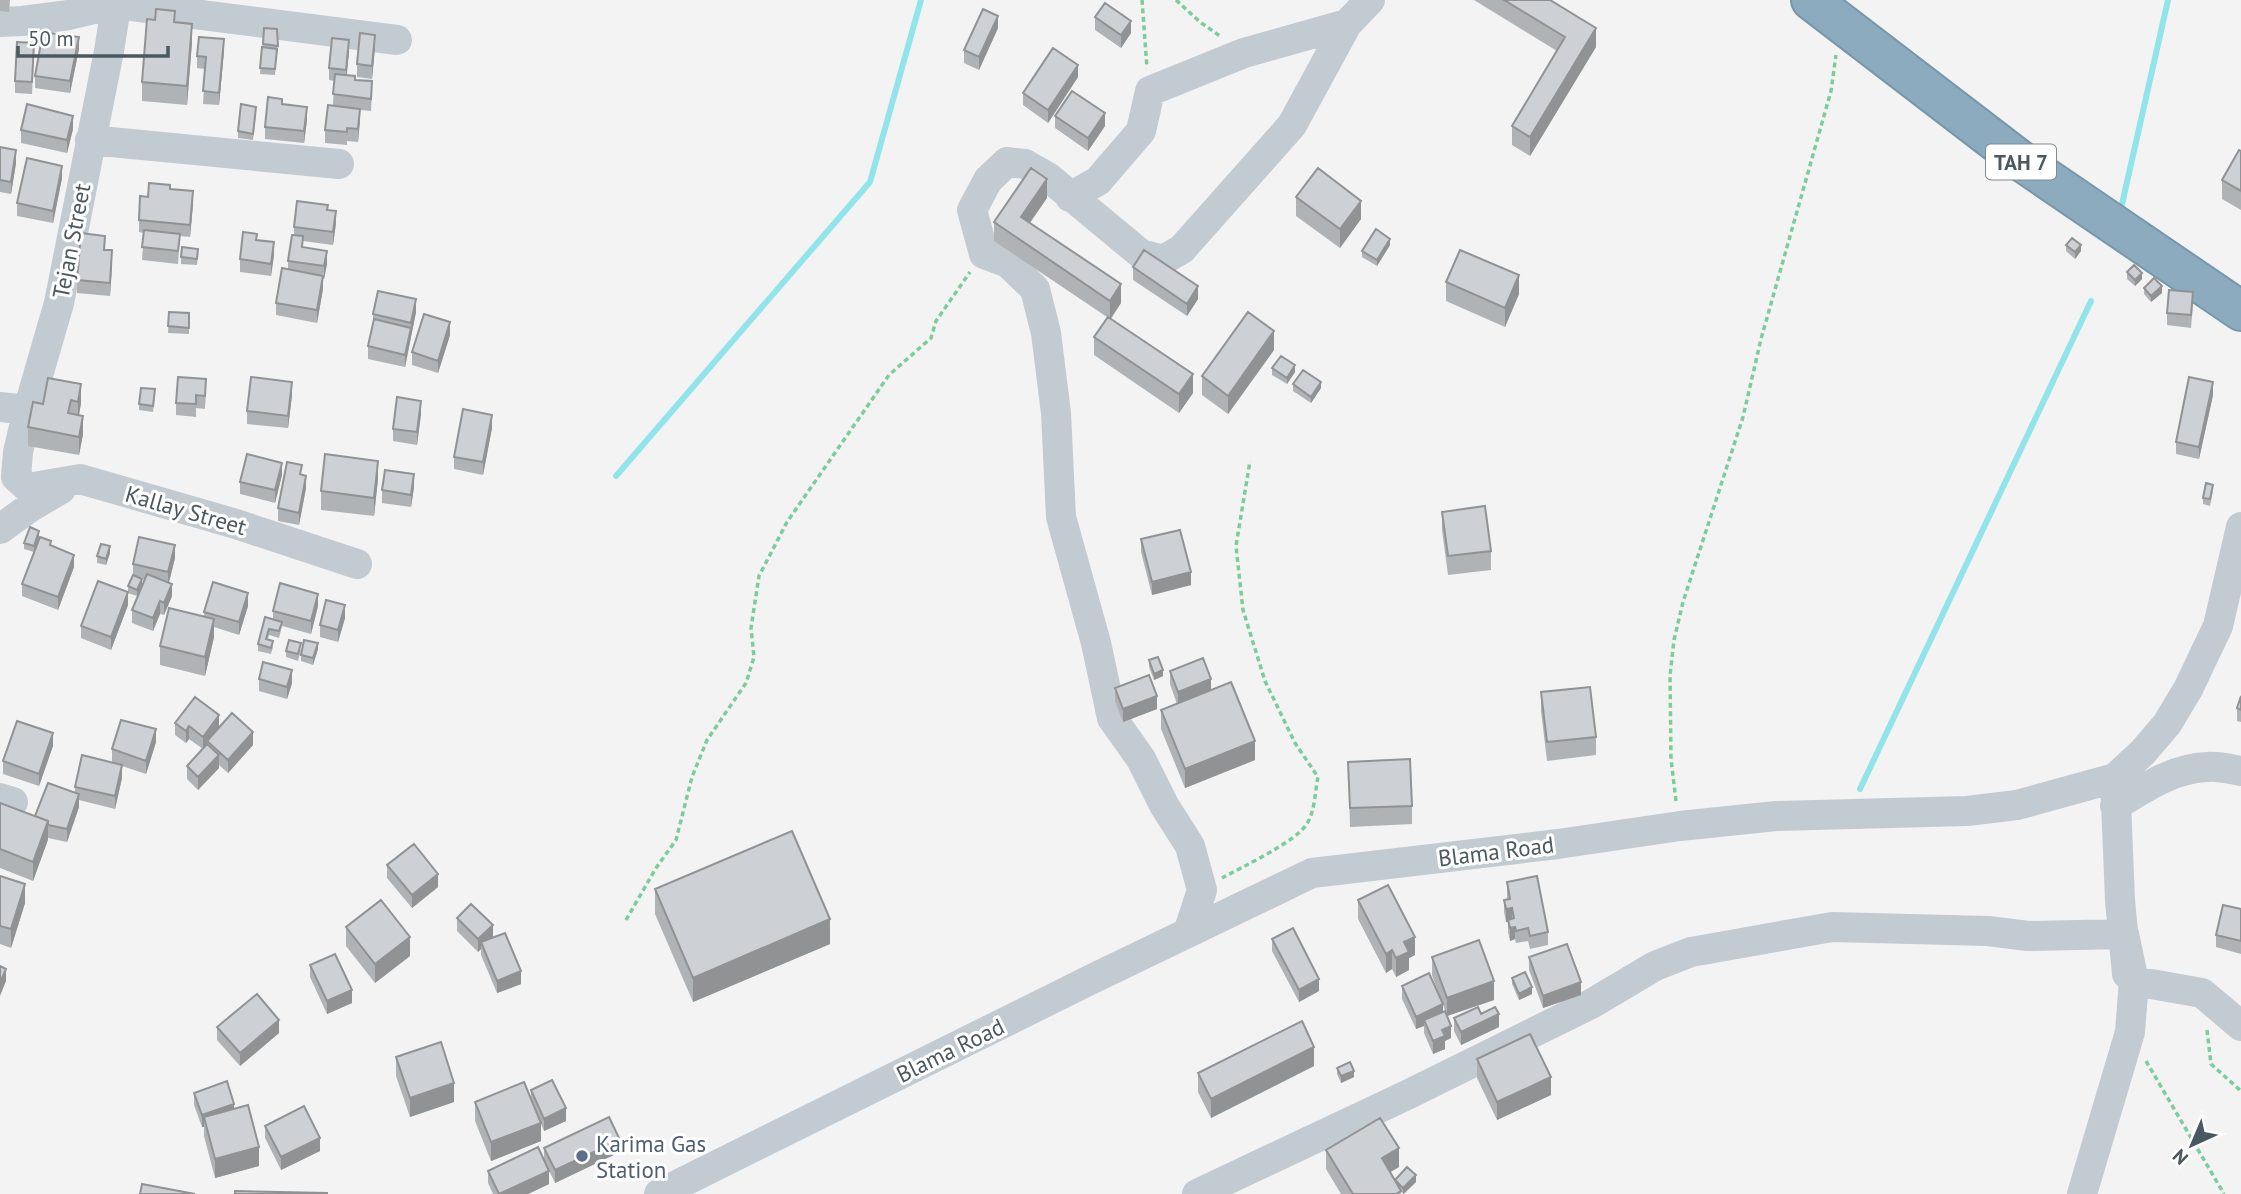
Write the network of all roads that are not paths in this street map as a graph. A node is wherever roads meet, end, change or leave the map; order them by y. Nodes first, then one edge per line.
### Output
1 (1370, 0) edge
2 (1811, 0) edge
3 (117, 2) edge
4 (0, 22) edge
5 (1347, 24) junction
6 (397, 40) dead end
7 (90, 139) junction
8 (339, 164) dead end
9 (1070, 197) junction
10 (2241, 311) edge
11 (14, 408) edge
12 (16, 477) joint
13 (80, 479) junction
14 (2241, 527) edge
15 (0, 529) edge
16 (357, 564) dead end
17 (2241, 771) edge
18 (2115, 792) junction
19 (1188, 933) junction
20 (2123, 934) junction
21 (2134, 981) junction
22 (2241, 1026) edge
23 (659, 1194) edge
24 (1197, 1194) edge
25 (2082, 1194) edge

1 - 5 street
2 - 10 highway, TAH 7
3 - 4 street
3 - 6 street
3 - 7 street, Tejan Street
5 - 9 street
5 - 9 street
7 - 8 street
7 - 11 street, Tejan Street
9 - 19 street
11 - 12 street, Tejan Street
12 - 13 street, Kallay Street
13 - 15 street
13 - 16 street, Kallay Street
14 - 18 street, Blama Road
17 - 18 street
18 - 19 street, Blama Road
18 - 20 street
19 - 23 street, Blama Road
20 - 21 street
20 - 24 street
21 - 22 street
21 - 25 street

